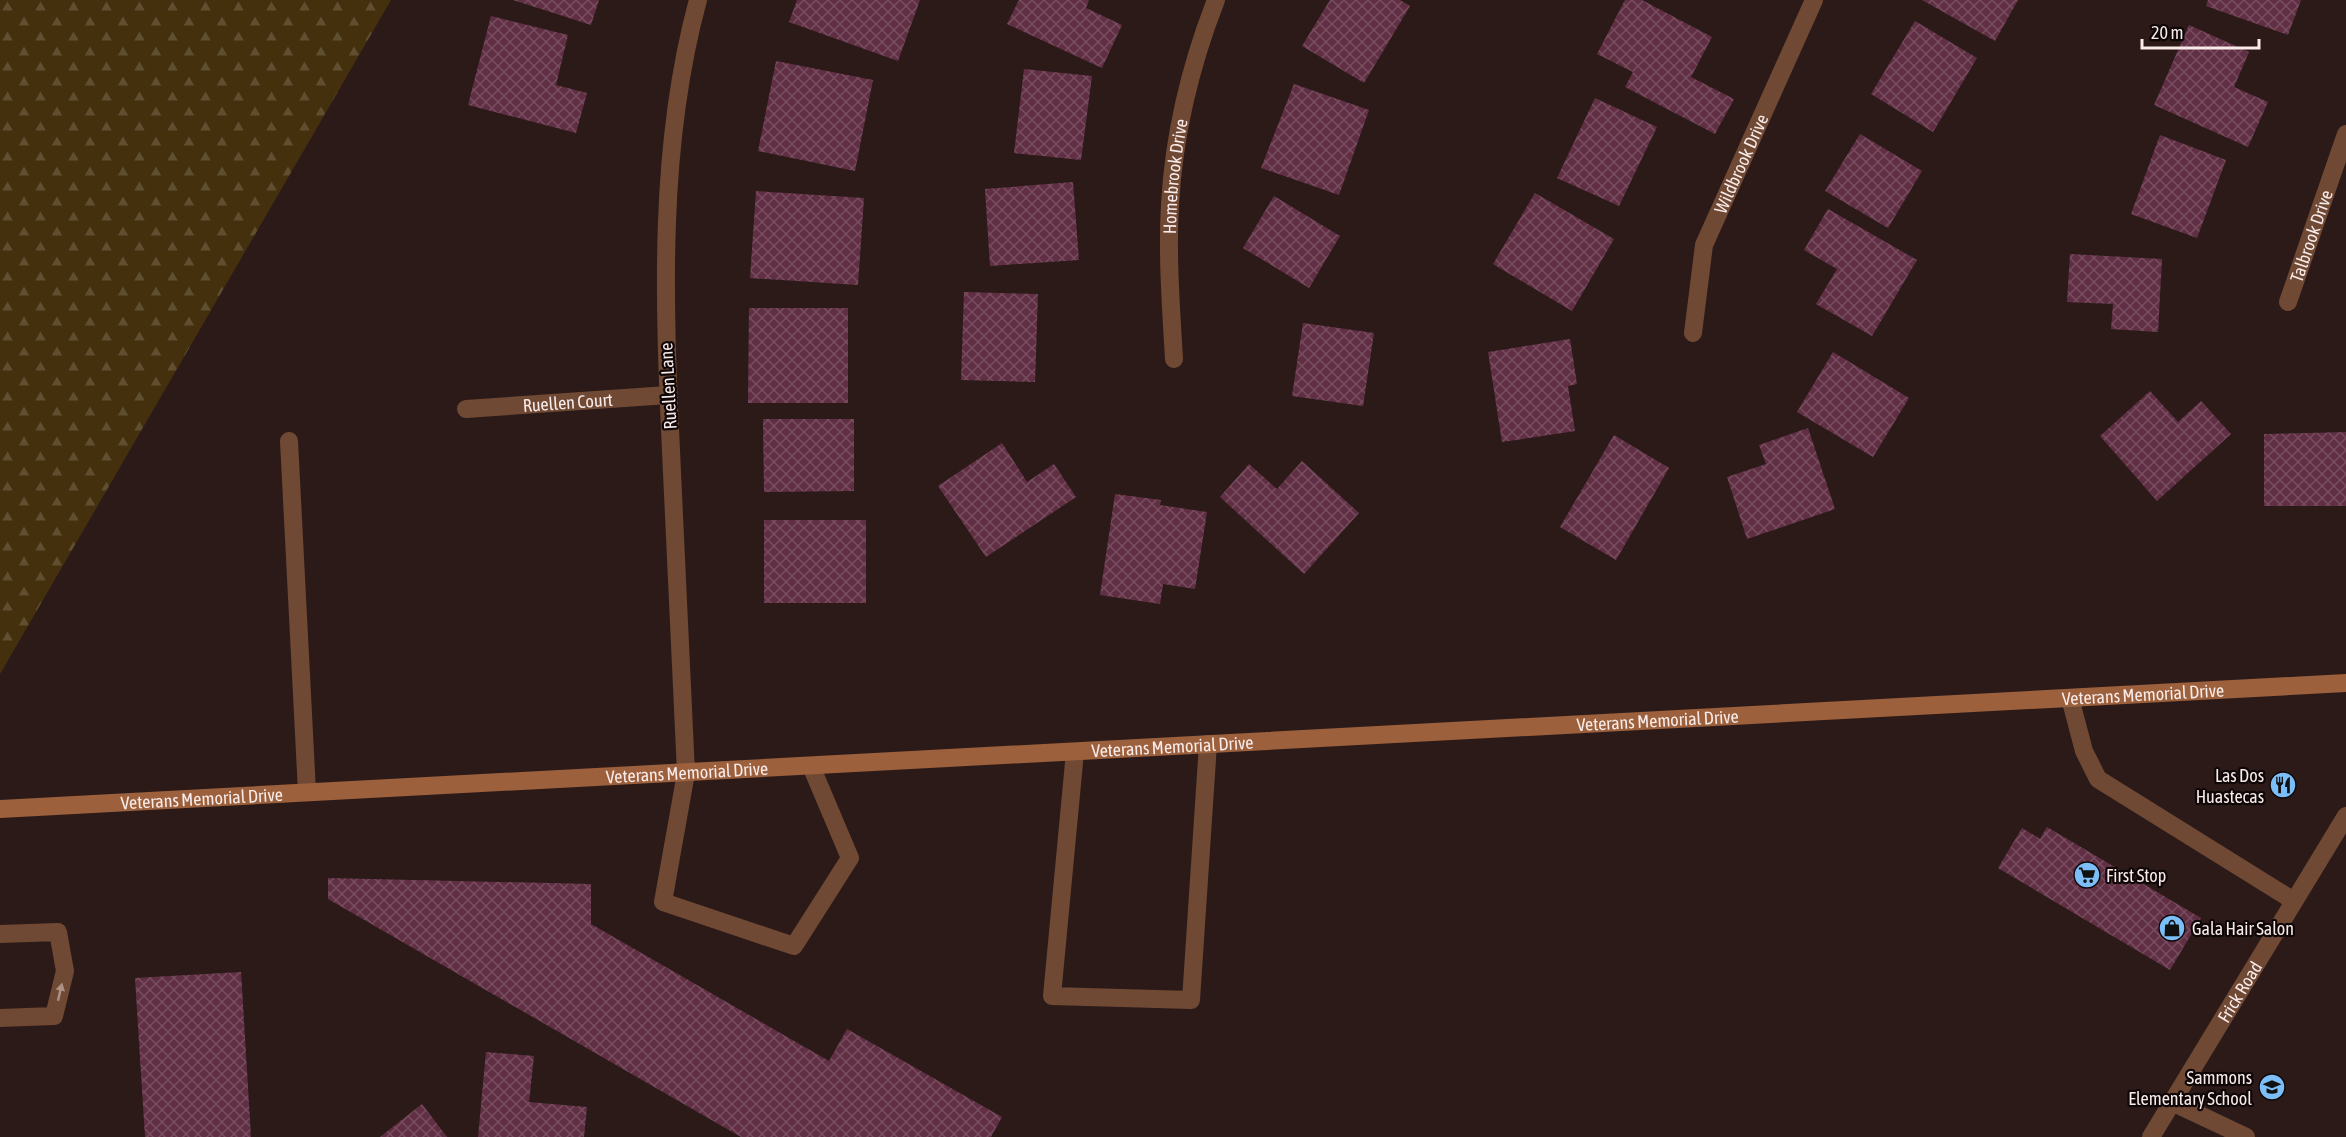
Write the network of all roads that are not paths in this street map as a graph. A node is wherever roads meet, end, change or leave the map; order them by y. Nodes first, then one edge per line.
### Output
1 (698, 0) edge
2 (1216, 0) edge
3 (1814, 0) edge
4 (2346, 134) edge
5 (2288, 302) dead end
6 (1693, 333) dead end
7 (1174, 358) dead end
8 (668, 395) junction
9 (466, 408) dead end
10 (290, 441) dead end
11 (2346, 683) edge
12 (2070, 698) junction
13 (1208, 744) junction
14 (1075, 752) junction
15 (811, 766) junction
16 (686, 773) junction
17 (307, 792) junction
18 (0, 809) edge
19 (2346, 816) edge
20 (2294, 901) junction
21 (0, 934) edge
22 (0, 1018) edge
23 (2172, 1101) junction
24 (2151, 1137) edge
25 (2246, 1137) edge

1 - 8 street, Ruellen Lane
2 - 7 street, Homebrook Drive
3 - 6 street, Wildbrook Drive
4 - 5 street, Talbrook Drive
8 - 9 street, Ruellen Court
8 - 16 street, Ruellen Lane
10 - 17 street
11 - 12 main road, Veterans Memorial Drive
12 - 13 main road, Veterans Memorial Drive
12 - 20 street
13 - 14 main road, Veterans Memorial Drive
13 - 14 street
14 - 15 main road, Veterans Memorial Drive
15 - 16 main road, Veterans Memorial Drive
15 - 16 street, Ruellen Lane
16 - 17 main road, Veterans Memorial Drive
17 - 18 main road, Veterans Memorial Drive
19 - 20 street, Frick Road
20 - 23 street, Frick Road
22 -> 21 street
23 - 24 street, Frick Road
23 - 25 street

